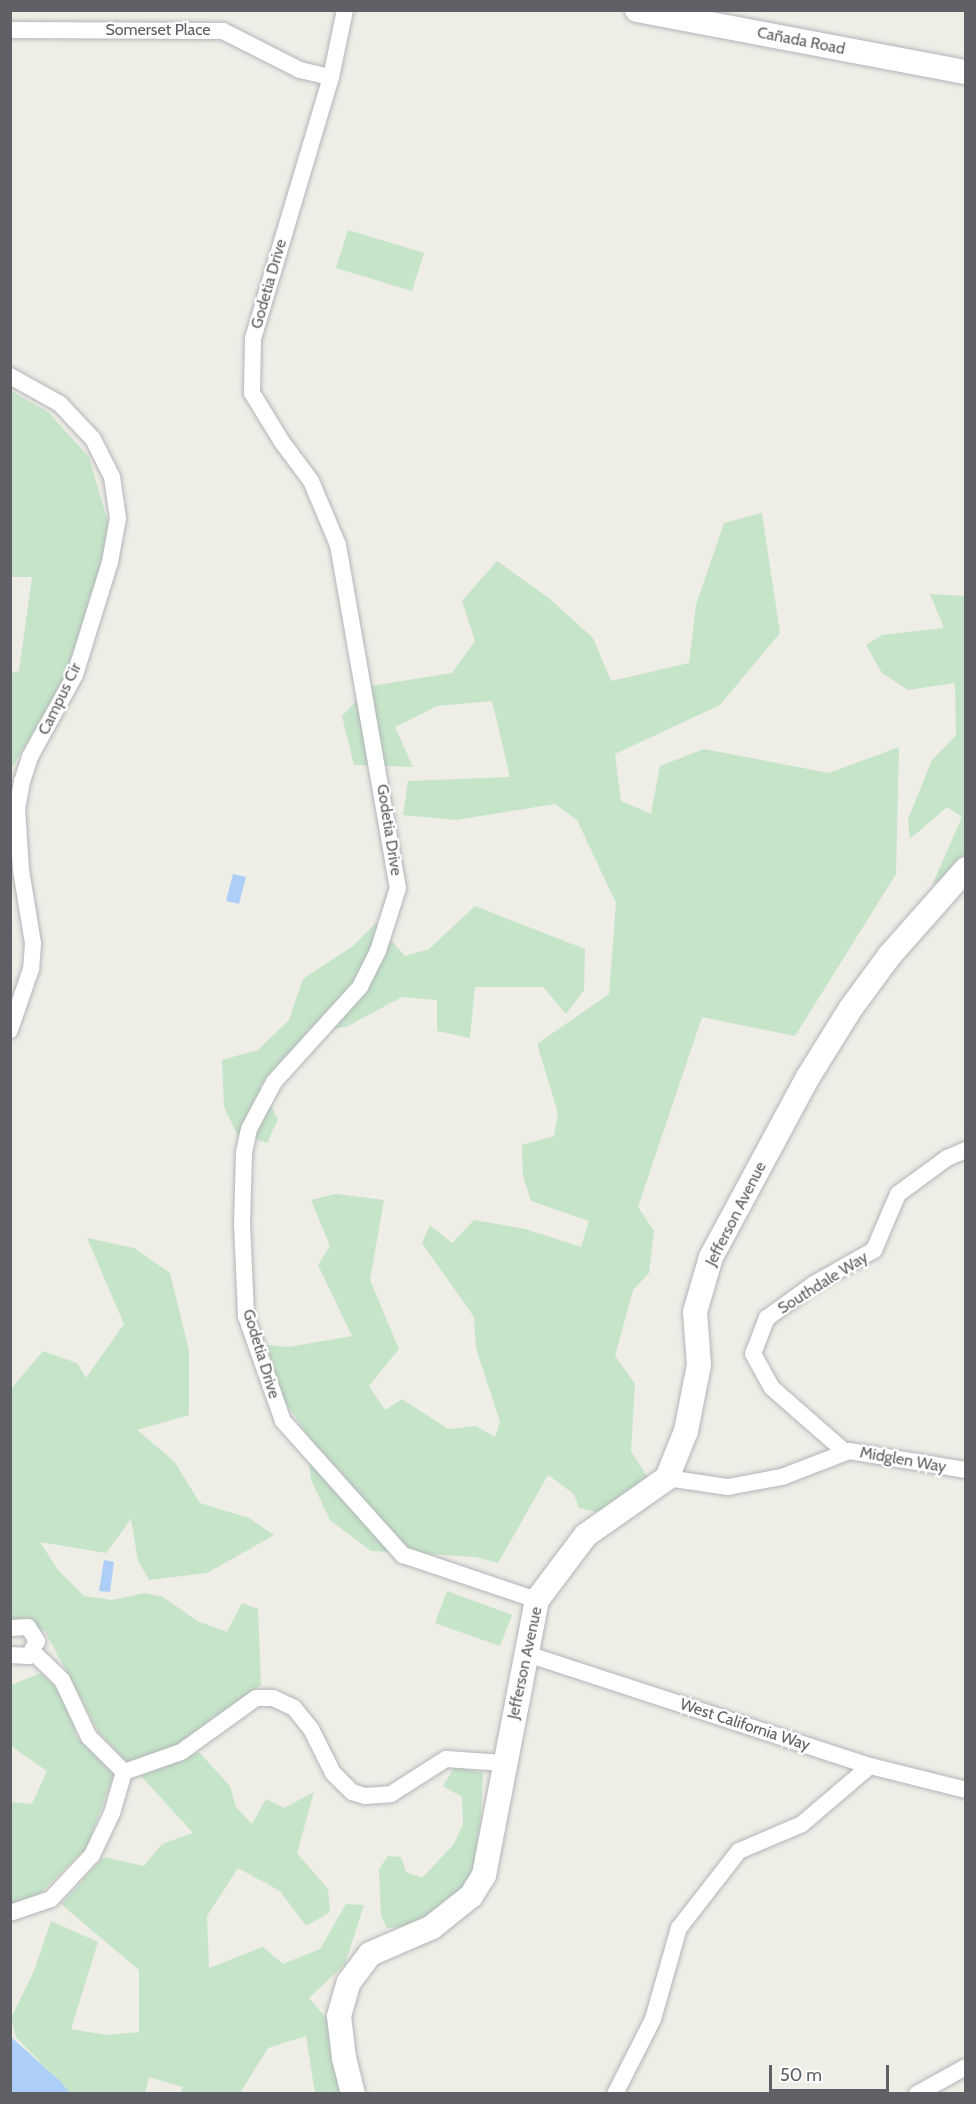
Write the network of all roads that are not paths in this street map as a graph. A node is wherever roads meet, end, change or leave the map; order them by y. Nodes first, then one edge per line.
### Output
1 (345, 10) edge
2 (637, 10) edge
3 (10, 30) edge
4 (966, 72) edge
5 (331, 77) junction
6 (10, 376) edge
7 (966, 869) edge
8 (10, 1030) edge
9 (966, 1150) edge
10 (844, 1451) junction
11 (966, 1470) edge
12 (667, 1478) junction
13 (537, 1600) junction
14 (10, 1628) edge
15 (33, 1652) junction
16 (527, 1654) junction
17 (10, 1656) edge
18 (504, 1763) junction
19 (870, 1766) junction
20 (124, 1772) junction
21 (966, 1790) edge
22 (10, 1912) edge
23 (966, 2067) edge
24 (353, 2094) edge
25 (615, 2094) edge
26 (917, 2094) edge

1 - 5 street, Godetia Drive
2 - 4 street, Cañada Road
3 - 5 street, Somerset Place
5 - 13 street, Godetia Drive
6 - 8 street, Campus Cir
7 - 12 street, Jefferson Avenue
9 - 10 street, Southdale Way
10 - 11 street, Midglen Way
10 - 12 street, Midglen Way
12 - 13 street, Jefferson Avenue
13 - 16 street, Jefferson Avenue
14 - 15 street
15 - 17 street
15 - 20 street
16 - 18 street, Jefferson Avenue
16 - 19 street, West California Way
18 - 20 street
18 - 24 street, Jefferson Avenue
19 - 21 street, West California Way
19 - 25 street
20 - 22 street
23 - 26 street

